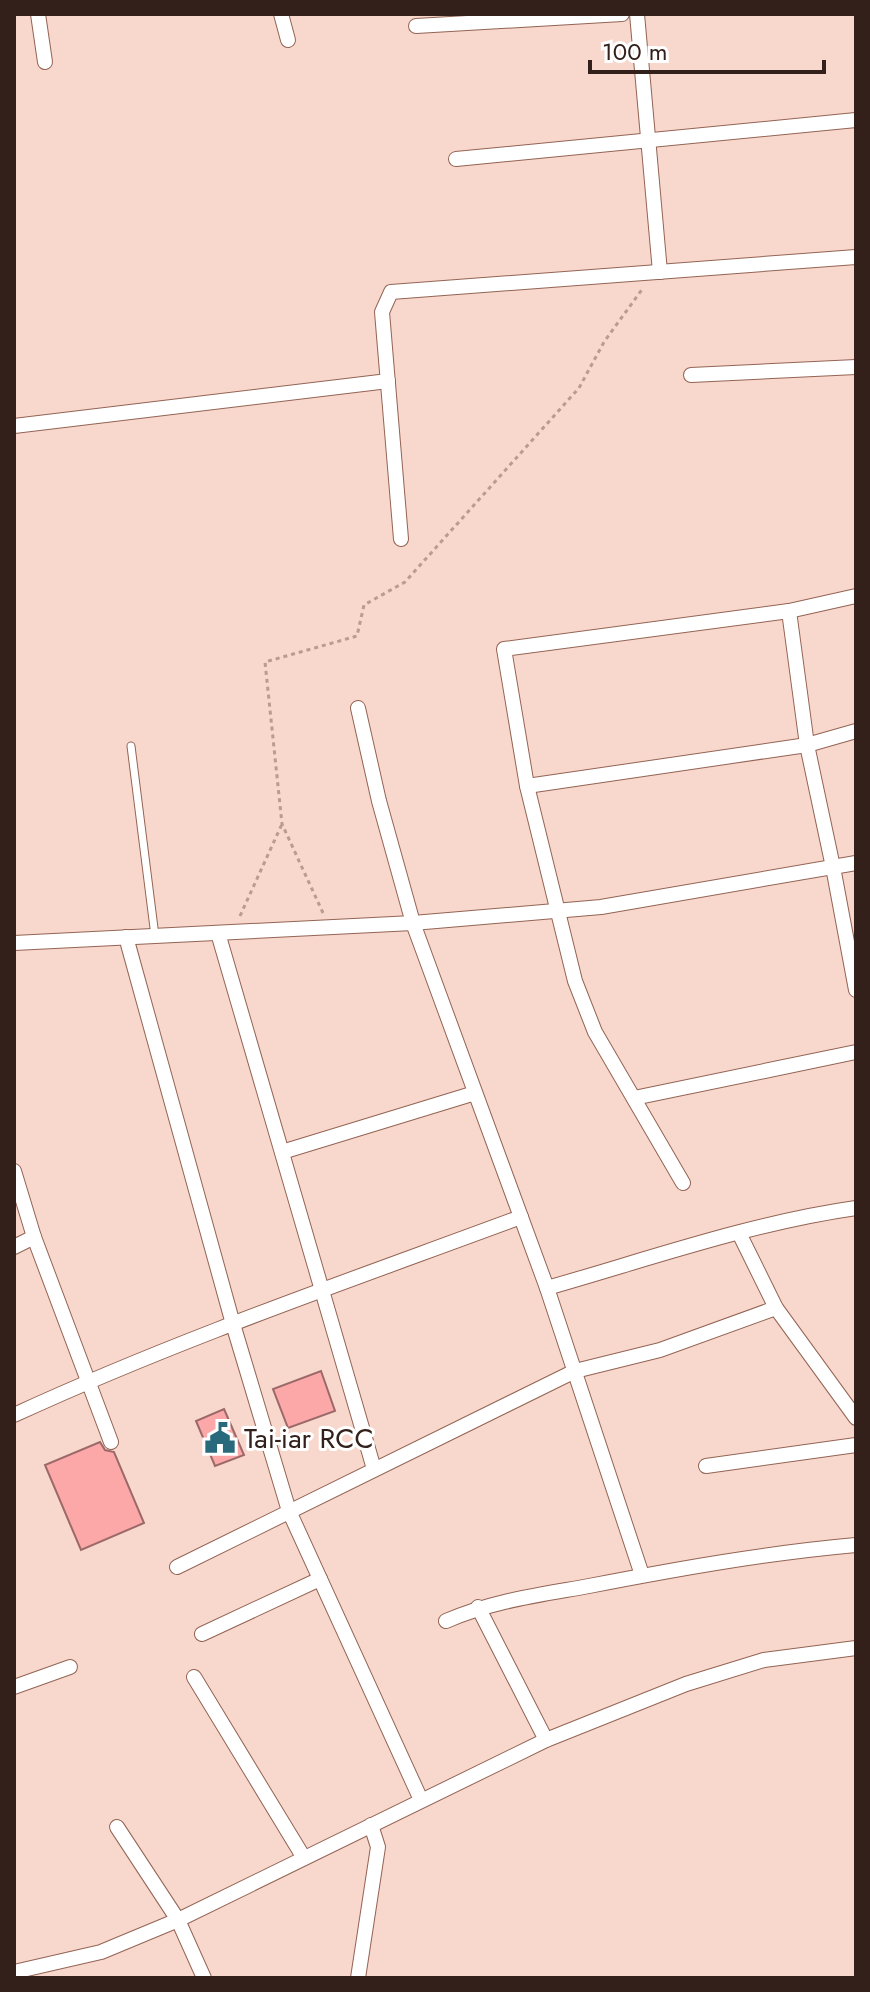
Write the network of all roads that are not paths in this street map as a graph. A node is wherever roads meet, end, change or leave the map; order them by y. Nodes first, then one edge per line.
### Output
1 (38, 14) edge
2 (281, 14) edge
3 (622, 14) edge
4 (637, 14) edge
5 (416, 26) dead end
6 (288, 40) dead end
7 (45, 62) dead end
8 (856, 120) edge
9 (649, 140) junction
10 (456, 159) dead end
11 (856, 257) edge
12 (660, 272) junction
13 (856, 367) edge
14 (691, 375) dead end
15 (388, 381) junction
16 (14, 426) edge
17 (401, 539) dead end
18 (856, 596) edge
19 (789, 611) junction
20 (358, 708) dead end
21 (856, 731) edge
22 (807, 745) junction
23 (131, 746) dead end
24 (527, 786) junction
25 (856, 863) edge
26 (833, 867) junction
27 (556, 911) junction
28 (413, 923) junction
29 (226, 932) junction
30 (155, 936) junction
31 (126, 937) junction
32 (14, 943) edge
33 (856, 990) edge
34 (856, 1052) edge
35 (475, 1093) junction
36 (634, 1098) junction
37 (282, 1152) junction
38 (14, 1171) edge
39 (683, 1183) dead end
40 (856, 1208) edge
41 (521, 1217) junction
42 (739, 1233) junction
43 (34, 1237) junction
44 (14, 1247) edge
45 (547, 1288) junction
46 (322, 1291) junction
47 (776, 1308) junction
48 (233, 1324) junction
49 (575, 1371) junction
50 (87, 1382) junction
51 (14, 1415) edge
52 (856, 1418) edge
53 (111, 1442) dead end
54 (856, 1445) edge
55 (706, 1466) dead end
56 (374, 1469) junction
57 (289, 1511) junction
58 (856, 1545) edge
59 (177, 1567) dead end
60 (642, 1575) junction
61 (320, 1579) junction
62 (478, 1607) junction
63 (446, 1621) dead end
64 (202, 1634) dead end
65 (856, 1648) edge
66 (70, 1667) dead end
67 (194, 1677) dead end
68 (14, 1687) edge
69 (546, 1740) junction
70 (421, 1800) junction
71 (371, 1825) junction
72 (117, 1827) dead end
73 (304, 1858) junction
74 (178, 1920) junction
75 (14, 1972) edge
76 (204, 1978) edge
77 (358, 1978) edge

1 - 7 street
2 - 6 street
3 - 5 street
4 - 9 street
8 - 9 street
9 - 10 street
9 - 12 street
11 - 12 street
12 - 15 street
13 - 14 street
15 - 16 street
15 - 17 street
18 - 19 street
19 - 22 street
19 - 24 street
20 - 28 street
21 - 22 street
22 - 24 street
22 - 26 street
23 - 30 lane
24 - 27 street
25 - 26 street
26 - 27 street
26 - 33 street
27 - 28 street
27 - 36 street
28 - 29 street
28 - 35 street
29 - 30 street
29 - 37 street
30 - 31 street
31 - 32 street
31 - 48 street
34 - 36 street
35 - 37 street
35 - 41 street
36 - 39 street
37 - 46 street
38 - 43 street
40 - 42 street
41 - 45 street
41 - 46 street
42 - 45 street
42 - 47 street
43 - 44 street
43 - 50 street
45 - 49 street
46 - 48 street
46 - 56 street
47 - 49 street
47 - 52 street
48 - 50 street
48 - 57 street
49 - 56 street
49 - 60 street
50 - 51 street
50 - 53 street
54 - 55 street
56 - 57 street
57 - 59 street
57 - 61 street
58 - 60 street
60 - 62 street
61 - 64 street
61 - 70 street
62 - 63 street
62 - 69 street
65 - 69 street
66 - 68 street
67 - 73 street
69 - 70 street
70 - 71 street
71 - 73 street
71 - 77 street
72 - 74 street
73 - 74 street
74 - 75 street
74 - 76 street

